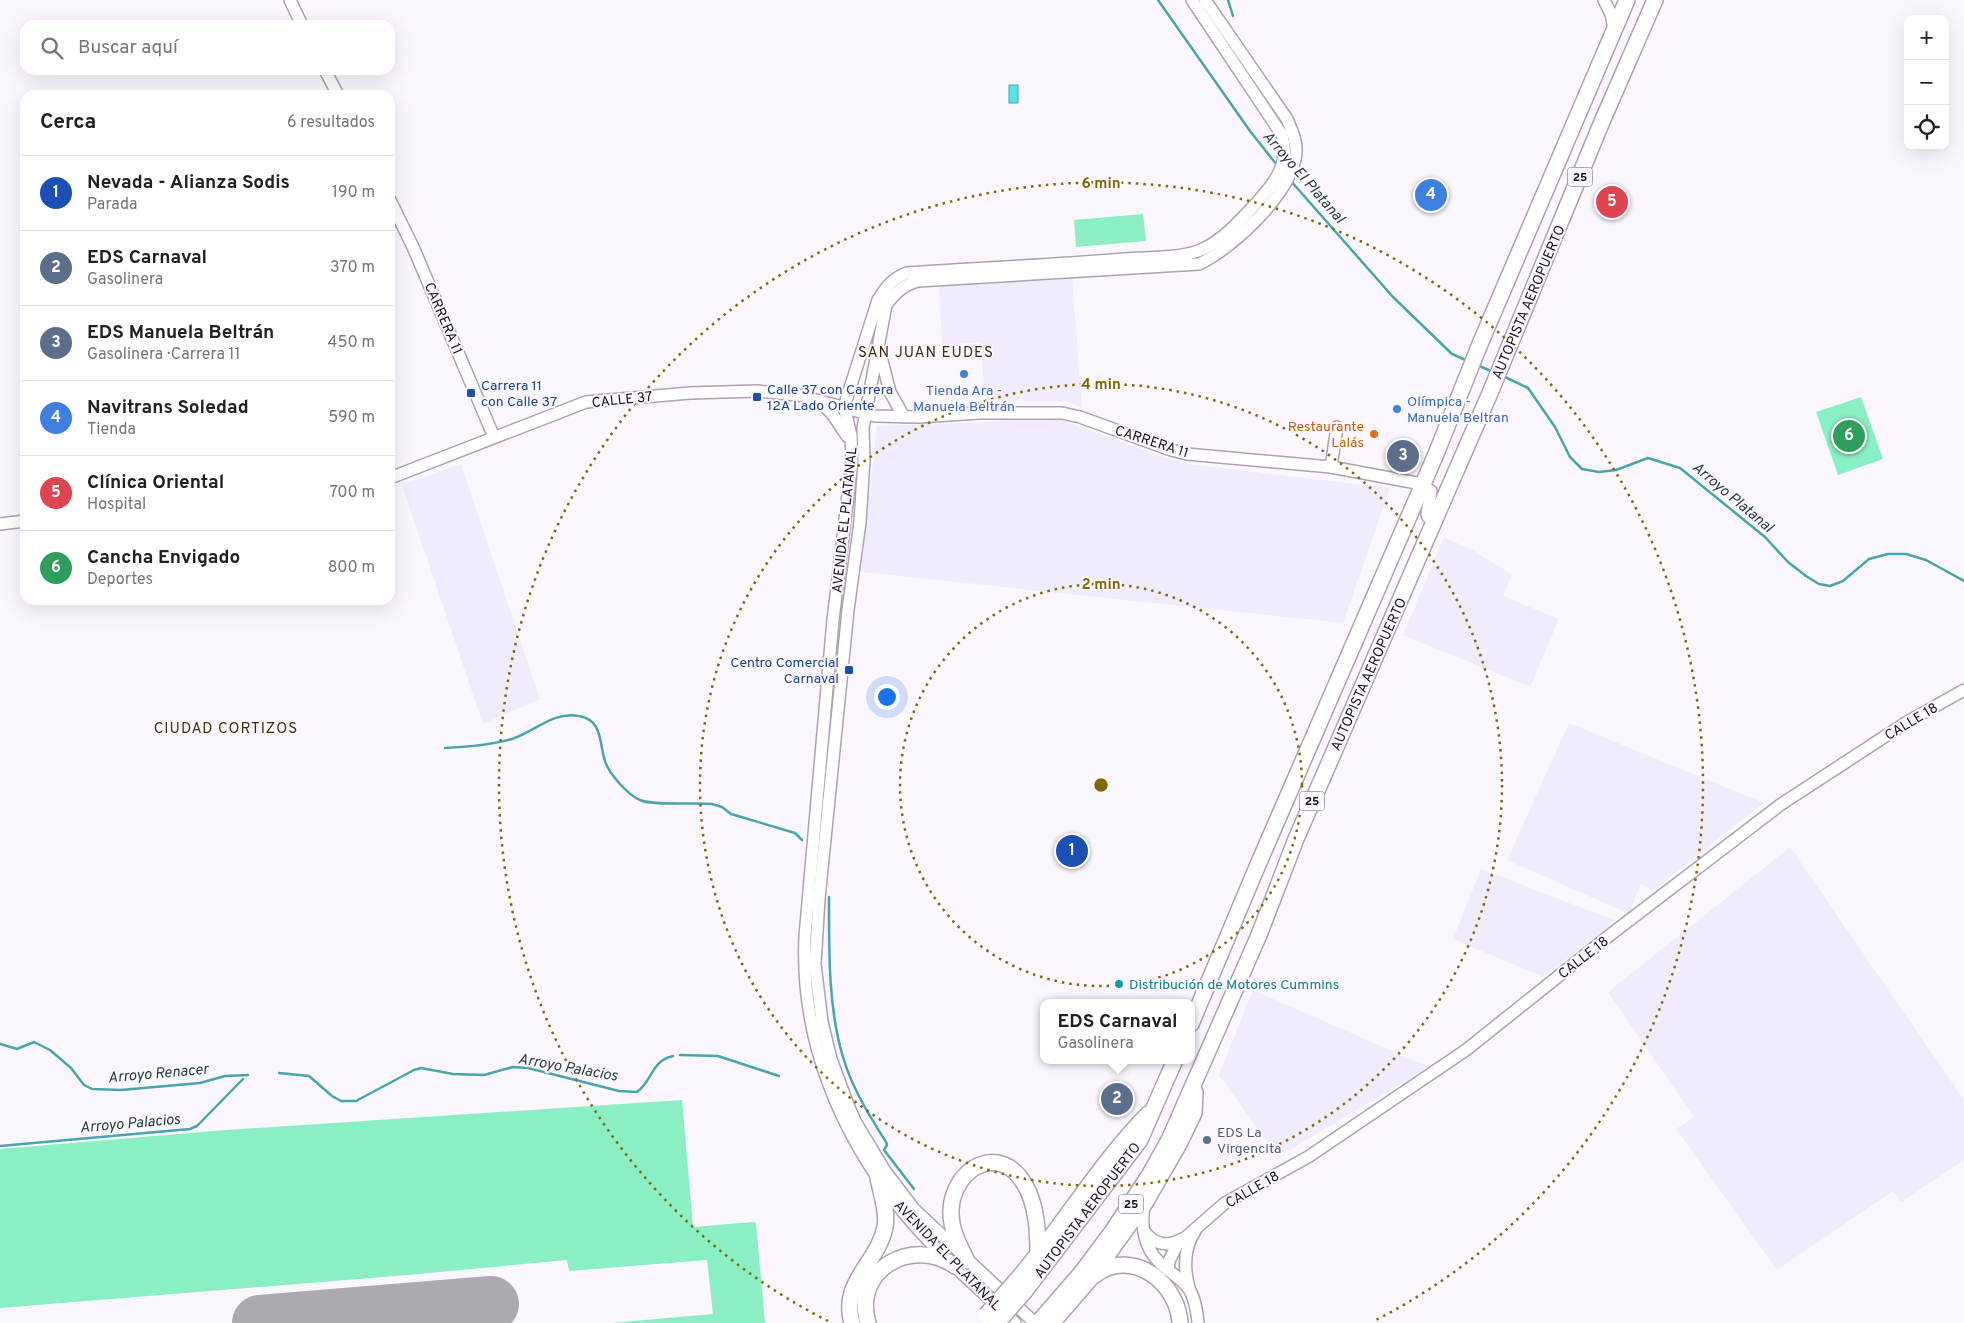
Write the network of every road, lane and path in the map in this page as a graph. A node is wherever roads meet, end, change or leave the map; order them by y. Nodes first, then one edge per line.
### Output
1 (290, 0) edge
2 (1192, 0) edge
3 (1205, 0) edge
4 (1604, 0) edge
5 (1627, 0) edge
6 (1655, 0) edge
7 (300, 20) edge
8 (1614, 29) junction
9 (328, 75) edge
10 (335, 90) edge
11 (1277, 188) junction
12 (395, 210) edge
13 (878, 344) junction
14 (819, 400) junction
15 (844, 407) junction
16 (866, 414) junction
17 (904, 416) junction
18 (1337, 427) dead end
19 (494, 437) junction
20 (852, 446) junction
21 (1332, 467) junction
22 (395, 476) edge
23 (1422, 484) junction
24 (1434, 521) junction
25 (20, 522) edge
26 (0, 524) edge
27 (1964, 690) edge
28 (827, 773) junction
29 (1195, 1014) edge
30 (1173, 1064) edge
31 (1195, 1083) junction
32 (1156, 1106) junction
33 (878, 1178) junction
34 (1145, 1203) junction
35 (1201, 1222) junction
36 (1143, 1230) junction
37 (1183, 1238) junction
38 (1038, 1256) junction
39 (961, 1263) junction
40 (1168, 1270) junction
41 (1090, 1279) junction
42 (1020, 1287) junction
43 (1190, 1290) junction
44 (987, 1320) edge
45 (1046, 1320) edge
46 (852, 1323) edge
47 (868, 1323) edge
48 (1015, 1323) edge
49 (1180, 1323) edge
50 (1198, 1323) edge

1 - 7 main road
2 - 11 main road, AVENIDA EL PLATANAL
3 - 11 main road, AVENIDA EL PLATANAL
4 - 8 main road
5 - 8 highway, AUTOPISTA AEROPUERTO / 25
6 - 24 highway, AUTOPISTA AEROPUERTO / 25
8 - 23 highway, AUTOPISTA AEROPUERTO / 25
9 - 10 main road
11 - 13 main road, AVENIDA EL PLATANAL
11 - 15 main road, AVENIDA EL PLATANAL
12 - 19 main road, CARRERA 11
13 - 16 main road, AVENIDA EL PLATANAL
13 - 17 main road
14 - 15 main road, CALLE 37
14 - 19 main road, CALLE 37
14 - 20 main road
15 - 16 main road, CALLE 37
15 - 20 main road, AVENIDA EL PLATANAL
16 - 17 main road, CARRERA 11
16 - 28 main road, AVENIDA EL PLATANAL
17 - 21 main road, CARRERA 11
18 - 21 main road
19 - 22 main road, CALLE 37
20 - 28 main road, AVENIDA EL PLATANAL
21 - 23 main road, CARRERA 11
23 - 24 main road
23 - 29 highway, AUTOPISTA AEROPUERTO / 25
24 - 31 highway, AUTOPISTA AEROPUERTO / 25
25 - 26 main road
27 - 35 main road, CALLE 18
28 - 33 main road, AVENIDA EL PLATANAL
28 - 39 main road, AVENIDA EL PLATANAL
30 - 32 highway, AUTOPISTA AEROPUERTO / 25
31 - 34 highway
31 - 45 highway, AUTOPISTA AEROPUERTO / 25
32 - 38 highway
32 - 42 highway, AUTOPISTA AEROPUERTO / 25
33 - 39 main road, AVENIDA EL PLATANAL
33 - 46 highway
34 - 36 main road
34 - 41 highway
35 - 37 main road, CALLE 18
35 - 43 main road, CALLE 18
36 - 37 main road
36 - 40 main road
37 - 40 main road, CALLE 18
38 - 39 highway
38 - 42 highway
39 - 45 main road, AVENIDA EL PLATANAL
39 - 47 highway
39 - 48 main road, AVENIDA EL PLATANAL
40 - 43 main road
41 - 45 highway
41 - 49 highway
42 - 44 highway, AUTOPISTA AEROPUERTO / 25, bridge
43 - 50 main road

